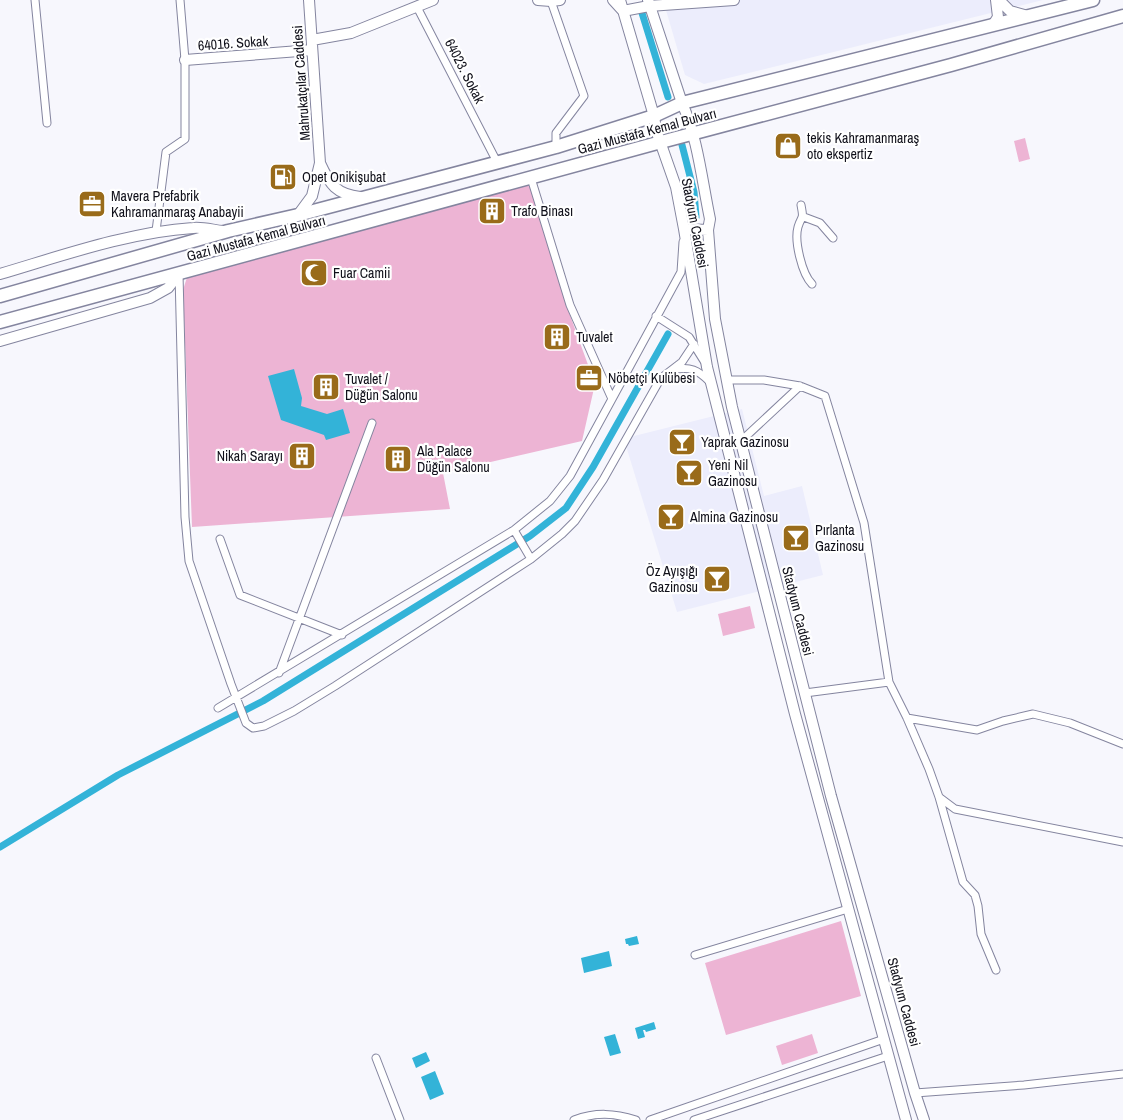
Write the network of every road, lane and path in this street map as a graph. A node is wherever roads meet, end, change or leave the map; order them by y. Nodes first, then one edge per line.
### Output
1 (35, 0) edge
2 (180, 0) edge
3 (309, 0) edge
4 (433, 0) edge
5 (538, 0) edge
6 (613, 0) edge
7 (620, 0) edge
8 (734, 0) edge
9 (998, 0) edge
10 (1093, 0) edge
11 (556, 1) edge
12 (649, 3) edge
13 (417, 7) junction
14 (623, 11) junction
15 (1029, 16) junction
16 (1123, 16) edge
17 (993, 25) junction
18 (312, 45) junction
19 (185, 60) junction
20 (682, 103) junction
21 (654, 116) junction
22 (47, 123) dead end
23 (692, 135) junction
24 (661, 142) junction
25 (556, 147) junction
26 (497, 162) junction
27 (320, 163) junction
28 (531, 178) junction
29 (365, 197) junction
30 (801, 205) dead end
31 (298, 215) junction
32 (804, 217) junction
33 (684, 229) junction
34 (708, 230) junction
35 (228, 231) junction
36 (156, 232) junction
37 (833, 238) dead end
38 (0, 274) edge
39 (179, 274) junction
40 (812, 284) dead end
41 (0, 296) edge
42 (656, 316) junction
43 (0, 322) edge
44 (0, 341) edge
45 (694, 344) junction
46 (707, 367) junction
47 (671, 370) junction
48 (727, 380) junction
49 (712, 384) junction
50 (800, 386) junction
51 (612, 399) junction
52 (372, 422) dead end
53 (741, 441) junction
54 (514, 530) junction
55 (220, 540) dead end
56 (531, 559) junction
57 (298, 618) junction
58 (342, 635) junction
59 (279, 672) junction
60 (889, 682) junction
61 (805, 693) junction
62 (238, 701) junction
63 (218, 708) dead end
64 (907, 718) junction
65 (1123, 744) edge
66 (939, 798) junction
67 (1123, 842) edge
68 (849, 912) junction
69 (866, 916) junction
70 (695, 955) dead end
71 (996, 970) dead end
72 (897, 1028) junction
73 (882, 1034) junction
74 (376, 1058) dead end
75 (889, 1060) junction
76 (906, 1060) junction
77 (1123, 1074) edge
78 (915, 1093) junction
79 (400, 1120) edge
80 (574, 1120) edge
81 (636, 1120) edge
82 (650, 1120) edge
83 (694, 1120) edge
84 (906, 1120) edge
85 (924, 1120) edge

1 - 22 street
2 - 19 street
3 - 18 main road, Mahrukatçılar Caddesi
4 - 13 main road
5 - 11 main road
6 - 14 main road
7 - 14 main road, Stadyum Caddesi
8 - 12 main road
9 - 15 main road
9 - 17 main road
10 - 15 highway, Gazi Mustafa Kemal Bulvarı
11 - 25 street
12 - 14 main road
12 - 20 main road, Stadyum Caddesi
13 - 18 main road, 64016. Sokak
13 - 26 street, 64023. Sokak
14 - 21 main road, Stadyum Caddesi
15 - 17 highway, Gazi Mustafa Kemal Bulvarı
16 - 23 highway, Gazi Mustafa Kemal Bulvarı
17 - 20 highway, Gazi Mustafa Kemal Bulvarı
18 - 19 main road, 64016. Sokak
18 - 27 main road, Mahrukatçılar Caddesi
19 - 36 street
20 - 21 highway, Gazi Mustafa Kemal Bulvarı
20 - 23 main road, Stadyum Caddesi
21 - 24 main road, Stadyum Caddesi
21 - 25 highway, Gazi Mustafa Kemal Bulvarı
23 - 24 highway, Gazi Mustafa Kemal Bulvarı
23 - 34 main road, Stadyum Caddesi
24 - 28 highway, Gazi Mustafa Kemal Bulvarı
24 - 33 main road, Stadyum Caddesi
25 - 26 highway, Gazi Mustafa Kemal Bulvarı
26 - 29 highway, Gazi Mustafa Kemal Bulvarı
27 - 29 main road, Mahrukatçılar Caddesi
27 - 31 main road, Mahrukatçılar Caddesi
28 - 39 highway, Gazi Mustafa Kemal Bulvarı
28 - 51 street
29 - 31 highway, Gazi Mustafa Kemal Bulvarı
30 - 32 street
31 - 35 highway, Gazi Mustafa Kemal Bulvarı
32 - 37 street
32 - 40 street
33 - 34 main road
33 - 42 street
33 - 46 main road, Stadyum Caddesi
34 - 48 main road, Stadyum Caddesi
35 - 36 main road, Gazi Mustafa Kemal Bulvarı
35 - 41 highway, Gazi Mustafa Kemal Bulvarı
36 - 38 main road, Gazi Mustafa Kemal Bulvarı
39 - 43 highway, Gazi Mustafa Kemal Bulvarı
39 - 44 main road, Gazi Mustafa Kemal Bulvarı
39 - 62 street
42 - 45 street
42 - 51 street
45 - 46 street
45 - 47 street
46 - 49 main road, Stadyum Caddesi
47 - 49 street
47 - 56 street
48 - 50 street
48 - 53 main road, Stadyum Caddesi
49 - 68 main road, Stadyum Caddesi
50 - 53 street
50 - 60 street
51 - 54 street
52 - 57 street
53 - 61 main road, Stadyum Caddesi
54 - 56 street
54 - 58 street
55 - 57 street
56 - 62 street
57 - 58 street
57 - 59 street
58 - 59 street
59 - 62 street
60 - 61 street
60 - 64 street
61 - 69 main road, Stadyum Caddesi
62 - 63 street
64 - 65 street
64 - 66 street
66 - 67 street
66 - 71 street
68 - 69 main road
68 - 70 street
68 - 73 main road, Stadyum Caddesi
69 - 72 main road, Stadyum Caddesi
72 - 73 main road
72 - 76 main road, Stadyum Caddesi
73 - 75 main road, Stadyum Caddesi
73 - 82 street
74 - 79 street
75 - 76 main road
75 - 83 street
75 - 84 main road, Stadyum Caddesi
76 - 78 main road, Stadyum Caddesi
77 - 78 street
78 - 85 main road, Stadyum Caddesi
80 - 81 street

